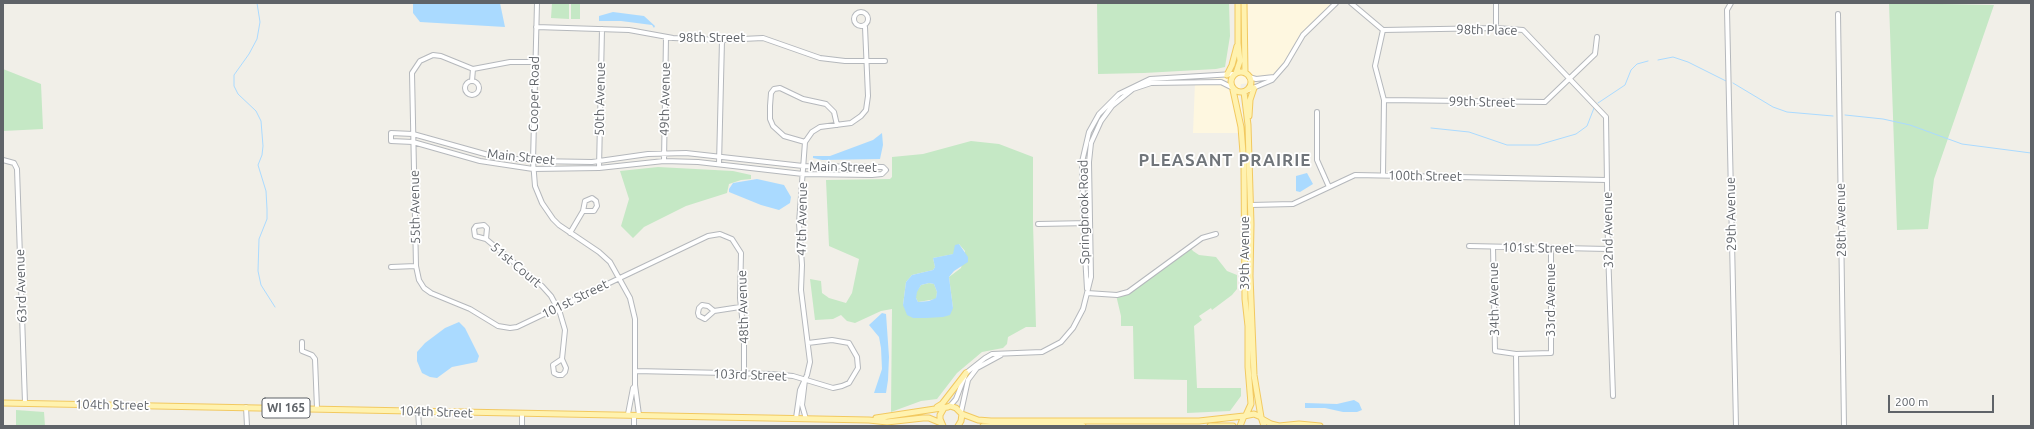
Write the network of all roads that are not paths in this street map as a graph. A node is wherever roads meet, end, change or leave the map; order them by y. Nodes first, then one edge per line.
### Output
1 (537, 3) edge
2 (1238, 3) edge
3 (1244, 3) edge
4 (1336, 3) edge
5 (1351, 3) edge
6 (1496, 3) edge
7 (1731, 3) edge
8 (1838, 14) dead end
9 (536, 27) junction
10 (865, 27) dead end
11 (1496, 28) junction
12 (602, 29) junction
13 (1383, 30) junction
14 (666, 37) junction
15 (1597, 37) dead end
16 (722, 40) junction
17 (1238, 43) junction
18 (886, 61) dead end
19 (535, 62) junction
20 (866, 62) junction
21 (473, 69) junction
22 (1235, 74) junction
23 (1227, 75) junction
24 (1247, 75) junction
25 (1274, 77) junction
26 (1570, 78) junction
27 (472, 81) dead end
28 (1232, 88) junction
29 (1254, 88) junction
30 (1245, 92) junction
31 (1384, 100) junction
32 (1317, 112) dead end
33 (837, 125) junction
34 (1248, 125) junction
35 (413, 134) junction
36 (413, 142) junction
37 (805, 142) junction
38 (664, 153) junction
39 (719, 156) junction
40 (3, 160) edge
41 (533, 160) junction
42 (664, 160) junction
43 (599, 161) junction
44 (719, 164) junction
45 (803, 166) junction
46 (599, 168) junction
47 (533, 169) junction
48 (803, 174) junction
49 (1383, 175) junction
50 (1607, 180) junction
51 (1329, 187) junction
52 (1251, 205) junction
53 (583, 211) dead end
54 (1083, 223) junction
55 (1090, 223) junction
56 (1038, 224) dead end
57 (570, 233) junction
58 (1216, 234) dead end
59 (486, 239) dead end
60 (735, 242) joint
61 (1469, 246) dead end
62 (1493, 247) junction
63 (1551, 247) junction
64 (1608, 249) junction
65 (416, 266) junction
66 (391, 267) dead end
67 (619, 278) junction
68 (419, 280) joint
69 (1087, 293) junction
70 (558, 307) junction
71 (740, 307) junction
72 (714, 311) dead end
73 (302, 342) dead end
74 (808, 343) junction
75 (1003, 353) junction
76 (1516, 354) junction
77 (562, 359) dead end
78 (1248, 367) junction
79 (1254, 367) junction
80 (634, 371) junction
81 (966, 373) junction
82 (744, 374) junction
83 (805, 380) junction
84 (635, 386) junction
85 (1613, 396) dead end
86 (3, 403) edge
87 (25, 403) junction
88 (246, 407) junction
89 (949, 407) junction
90 (317, 408) junction
91 (936, 408) junction
92 (418, 411) junction
93 (961, 413) junction
94 (522, 414) junction
95 (634, 415) junction
96 (1245, 416) junction
97 (796, 418) junction
98 (1261, 418) junction
99 (806, 419) junction
100 (869, 420) junction
101 (942, 425) edge
102 (247, 426) edge
103 (419, 426) edge
104 (522, 426) edge
105 (634, 426) edge
106 (958, 426) edge
107 (982, 426) edge
108 (1083, 426) edge
109 (1210, 426) edge
110 (1234, 426) edge
111 (1240, 426) edge
112 (1264, 426) edge
113 (1315, 426) edge
114 (1320, 426) edge
115 (1516, 426) edge
116 (1736, 426) edge
117 (1844, 426) edge

1 - 9 street, Cooper Road
2 - 17 main road
3 - 24 main road
4 - 25 street
5 - 13 street
6 - 11 street
7 - 116 street, 29th Avenue
8 - 117 street, 28th Avenue
9 - 12 street, 98th Street
9 - 19 street, Cooper Road
10 - 20 street
11 - 13 street, 98th Place
11 - 26 street, 98th Place
12 - 14 street, 98th Street
12 - 43 street, 50th Avenue
13 - 31 street
14 - 16 street, 98th Street
14 - 38 street, 49th Avenue
15 - 26 street, 99th Street
16 - 20 street, 98th Street
16 - 39 street
17 - 22 main road
17 - 23 main road
18 - 20 street, 98th Street
19 - 21 street
19 - 41 street, Cooper Road
20 - 33 street
21 - 27 street
21 - 35 street
22 - 23 street, Springbrook Road
22 - 24 main road
22 - 28 main road
23 - 54 street, Springbrook Road
24 - 25 street
24 - 30 main road
25 - 29 street
26 - 31 street, 99th Street
26 - 50 street, 32nd Avenue
28 - 30 main road
28 - 55 street, Springbrook Road
28 - 78 main road, 39th Avenue
29 - 30 street
29 - 34 main road
30 - 34 main road, 39th Avenue
31 - 49 street
32 - 51 street
33 - 37 street
33 - 37 street
34 - 52 main road, 39th Avenue
35 - 36 street, 55th Avenue
35 - 36 street, Main Street
35 - 41 street, Main Street
36 - 47 street, Main Street
36 - 65 street, 55th Avenue
37 - 45 street, 47th Avenue
38 - 39 street, Main Street
38 - 42 street, 49th Avenue
38 - 43 street, Main Street
39 - 44 street
39 - 45 street, Main Street
40 - 87 street, 63rd Avenue
41 - 43 street, Main Street
41 - 47 street, Cooper Road
42 - 44 street, Main Street
42 - 46 street, Main Street
43 - 46 street, 50th Avenue
44 - 48 street, Main Street
45 - 48 street, 47th Avenue
45 - 48 street, Main Street
46 - 47 street, Main Street
47 - 57 street, Cooper Road
48 - 74 street, 47th Avenue
49 - 50 street, 100th Street
49 - 51 street, 100th Street
50 - 64 street, 32nd Avenue
51 - 52 street, 100th Street
52 - 79 main road, 39th Avenue
53 - 57 street
54 - 55 street
54 - 56 street
54 - 69 street, Springbrook Road
55 - 69 street, Springbrook Road
57 - 67 street, Cooper Road
58 - 69 street
59 - 70 street, 51st Court
60 - 67 street, 101st Street
60 - 71 street, 48th Avenue
61 - 62 street, 101st Street
62 - 63 street, 101st Street
62 - 76 street, 34th Avenue
63 - 64 street, 101st Street
63 - 76 street, 33rd Avenue
64 - 85 street, 32nd Avenue
65 - 66 street
65 - 68 street, 55th Avenue
67 - 70 street, 101st Street
67 - 80 street, Cooper Road
68 - 70 street, 101st Street
69 - 75 street, Springbrook Road
70 - 77 street, 51st Court
71 - 72 street
71 - 82 street, 48th Avenue
73 - 90 street
74 - 83 street, 47th Avenue
74 - 83 street, 103rd Street
75 - 81 street, Springbrook Road
75 - 93 street, Springbrook Road
76 - 115 street
78 - 79 main road
78 - 96 main road, 39th Avenue
79 - 98 main road, 39th Avenue
80 - 82 street, 103rd Street
80 - 84 street, Cooper Road
81 - 89 street
81 - 91 main road
82 - 83 street, 103rd Street
83 - 97 street
83 - 99 street
84 - 95 street, Cooper Road
84 - 95 street, Cooper Road
86 - 87 main road, 104th Street / WI 165
87 - 88 main road, 104th Street / WI 165
88 - 90 main road, 104th Street / WI 165
88 - 102 street
89 - 91 main road, 104th Street / WI 165
89 - 93 main road
89 - 101 main road
90 - 92 main road, 104th Street / WI 165
91 - 100 main road, 104th Street / WI 165
92 - 94 main road, 104th Street / WI 165
92 - 103 street
93 - 96 main road
93 - 106 main road
94 - 95 main road, 104th Street / WI 165
94 - 104 street
95 - 97 main road, 104th Street / WI 165
95 - 105 street
96 - 98 main road
96 - 111 main road, 39th Avenue
97 - 99 main road, 104th Street / WI 165
98 - 112 main road, 39th Avenue
98 - 113 main road
99 - 100 main road, 104th Street / WI 165
100 - 101 main road, 104th Street / WI 165
107 - 108 main road
109 - 110 main road
113 - 114 main road

